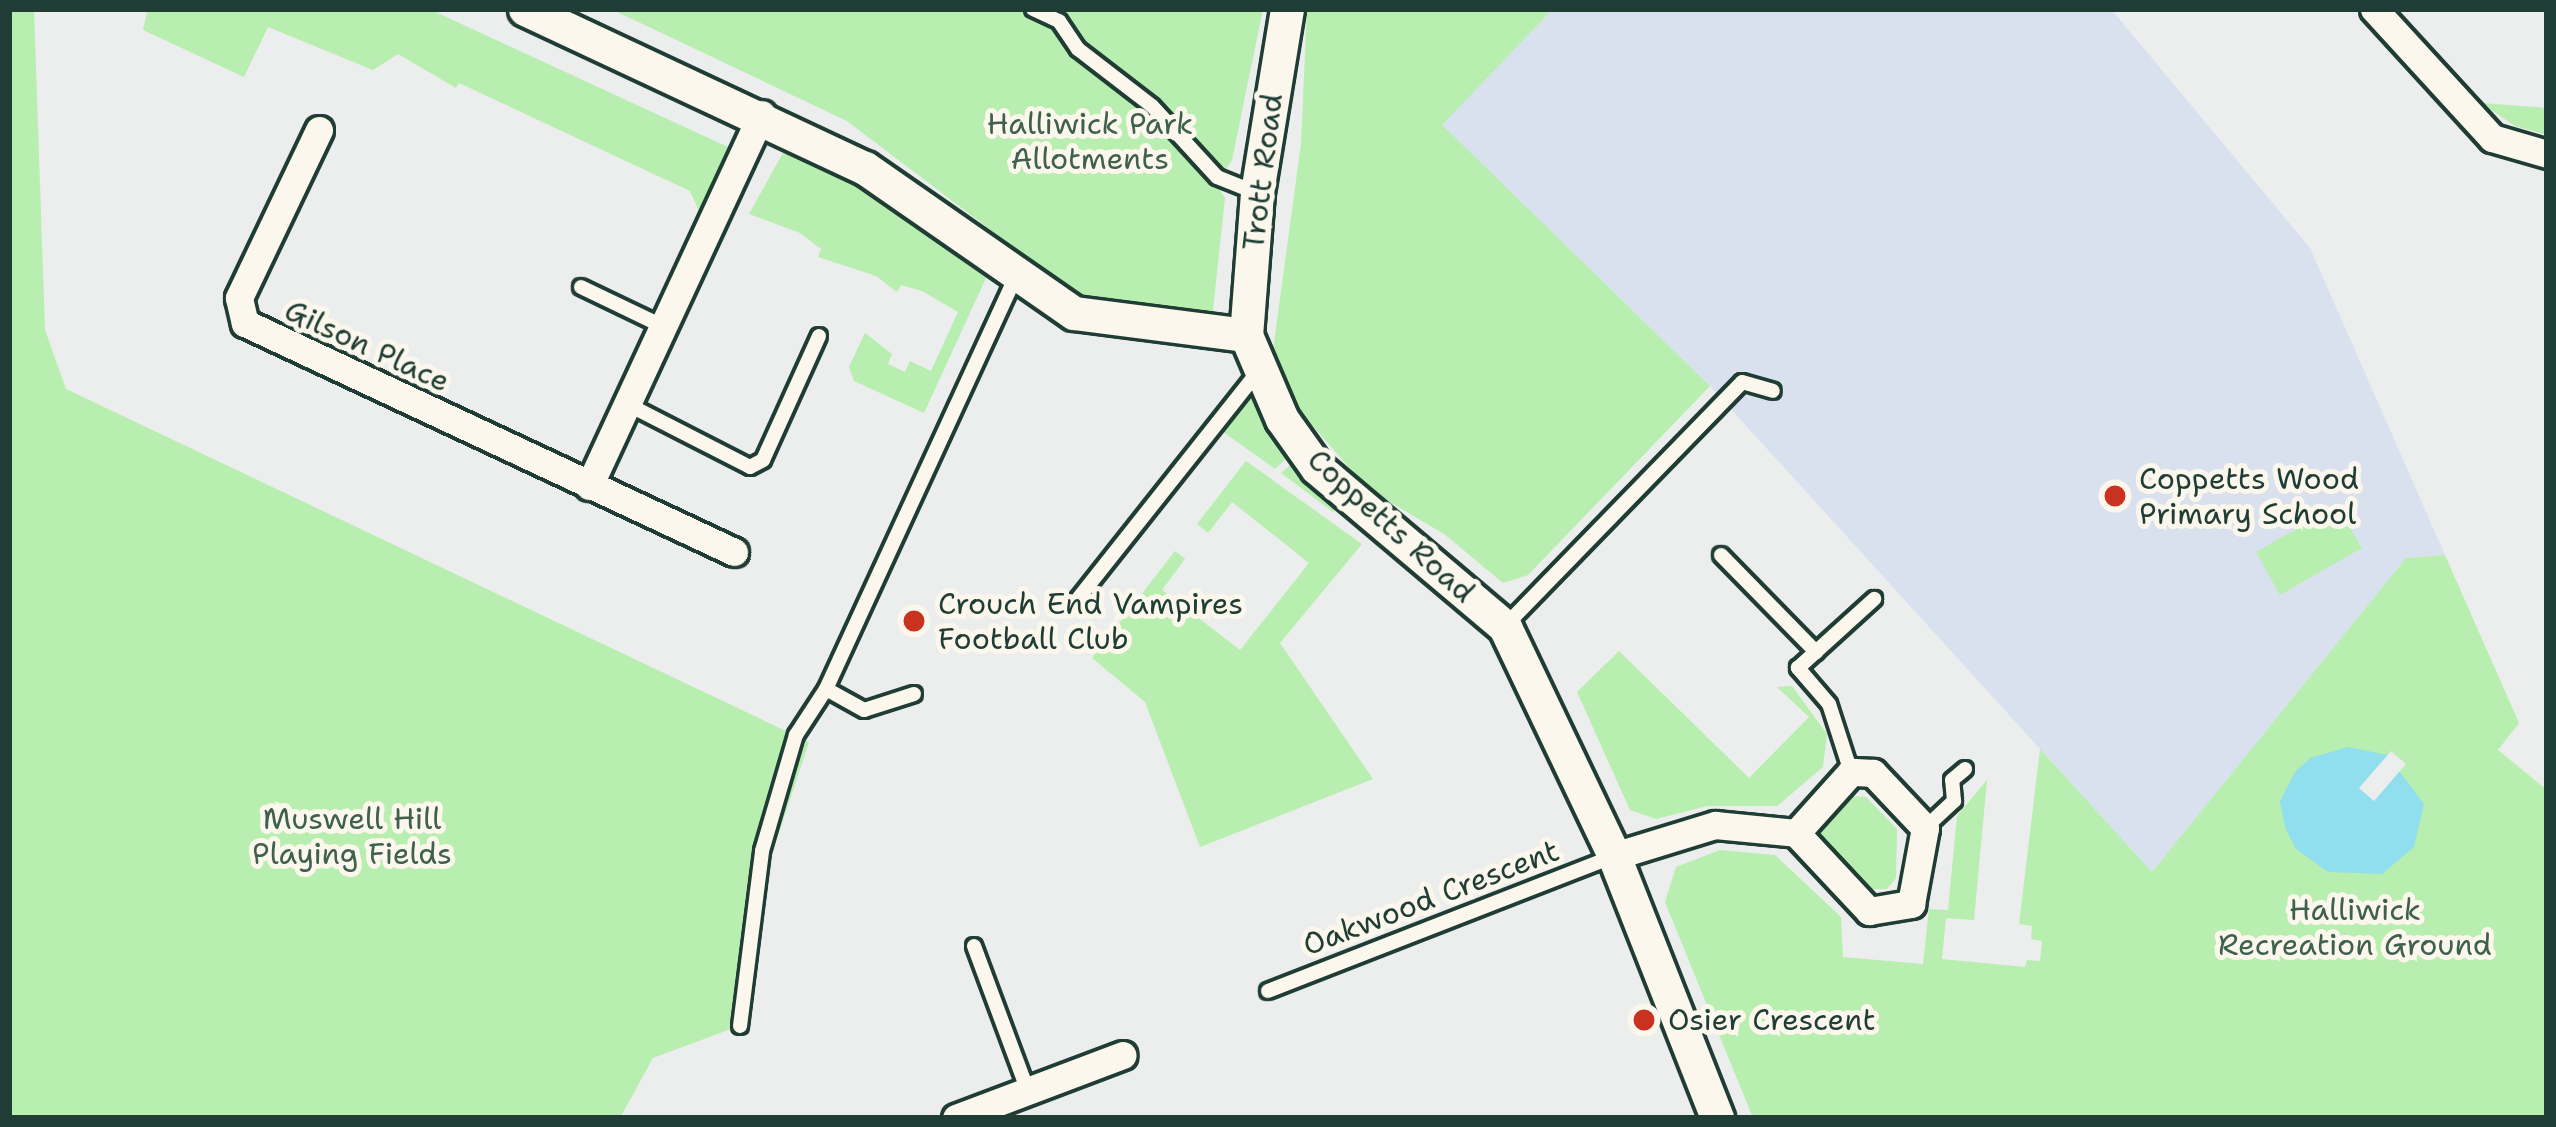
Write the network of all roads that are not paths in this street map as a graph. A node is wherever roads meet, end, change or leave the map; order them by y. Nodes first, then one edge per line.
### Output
1 (525, 9) edge
2 (1033, 9) edge
3 (1287, 9) edge
4 (2374, 9) edge
5 (1060, 15) edge
6 (762, 114) junction
7 (319, 130) dead end
8 (2547, 154) edge
9 (1257, 193) junction
10 (1017, 274) junction
11 (580, 287) dead end
12 (664, 327) junction
13 (1246, 335) junction
14 (819, 337) dead end
15 (1261, 369) junction
16 (1773, 392) dead end
17 (628, 404) junction
18 (589, 486) junction
19 (734, 552) dead end
20 (1721, 555) dead end
21 (1874, 599) dead end
22 (1073, 605) dead end
23 (1505, 627) junction
24 (1816, 652) junction
25 (826, 689) junction
26 (914, 694) dead end
27 (1965, 769) dead end
28 (1851, 772) junction
29 (1925, 828) junction
30 (1796, 832) junction
31 (1614, 856) junction
32 (974, 946) dead end
33 (1268, 991) dead end
34 (740, 1026) dead end
35 (1123, 1055) dead end
36 (1028, 1090) junction
37 (1708, 1116) edge
38 (956, 1118) edge

1 - 6 street
2 - 5 lane
3 - 9 street, Trott Road
4 - 8 street
5 - 9 lane
6 - 10 street
6 - 12 street
7 - 18 street, Gilson Place
9 - 13 street, Trott Road
10 - 13 street
10 - 25 lane
11 - 12 lane
12 - 17 street
13 - 15 street, Coppetts Road
14 - 17 lane
15 - 22 lane
15 - 23 street, Coppetts Road
16 - 23 lane
17 - 18 street
18 - 19 street, Gilson Place
20 - 24 lane
21 - 24 lane
23 - 31 street, Coppetts Road
24 - 28 lane
25 - 26 lane
25 - 34 lane
27 - 29 lane
28 - 29 street
28 - 30 street
29 - 30 street
30 - 31 street
31 - 33 lane, Oakwood Crescent
31 - 37 street, Coppetts Road
32 - 36 lane
35 - 36 street
36 - 38 street

